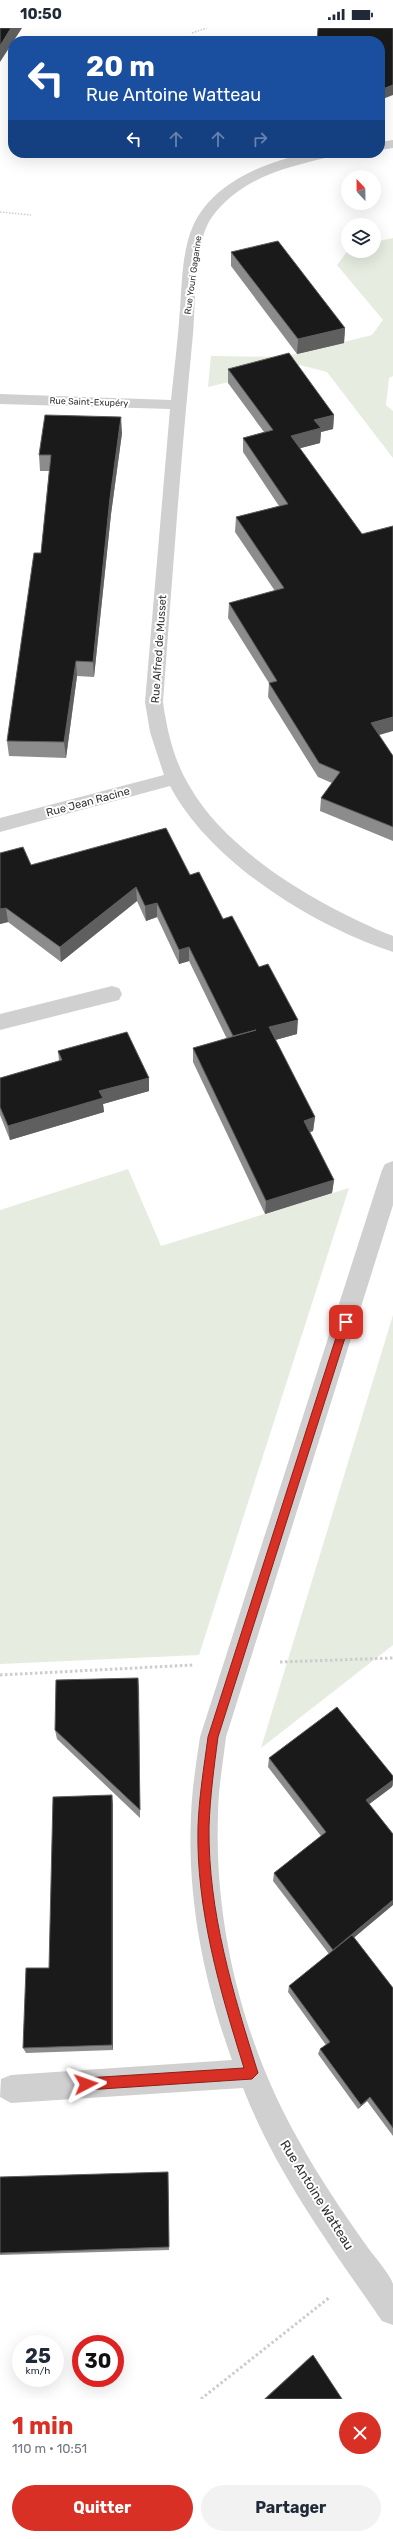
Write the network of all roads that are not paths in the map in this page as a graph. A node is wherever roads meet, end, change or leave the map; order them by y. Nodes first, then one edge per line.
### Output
1 (306, 158) edge
2 (0, 399) edge
3 (178, 405) junction
4 (177, 778) junction
5 (0, 825) edge
6 (393, 944) edge
7 (112, 994) dead end
8 (0, 1022) edge
9 (393, 1170) edge
10 (252, 2073) junction
11 (11, 2089) dead end
12 (393, 2310) edge

1 - 3 street, Rue Youri Gagarine
2 - 3 street, Rue Saint-Exupéry
3 - 4 street, Rue Alfred de Musset
4 - 5 street, Rue Jean Racine
4 - 6 street, Rue Alfred de Musset
7 - 8 street
9 - 10 street, Rue Antoine Watteau
10 - 11 street
10 - 12 street, Rue Antoine Watteau

